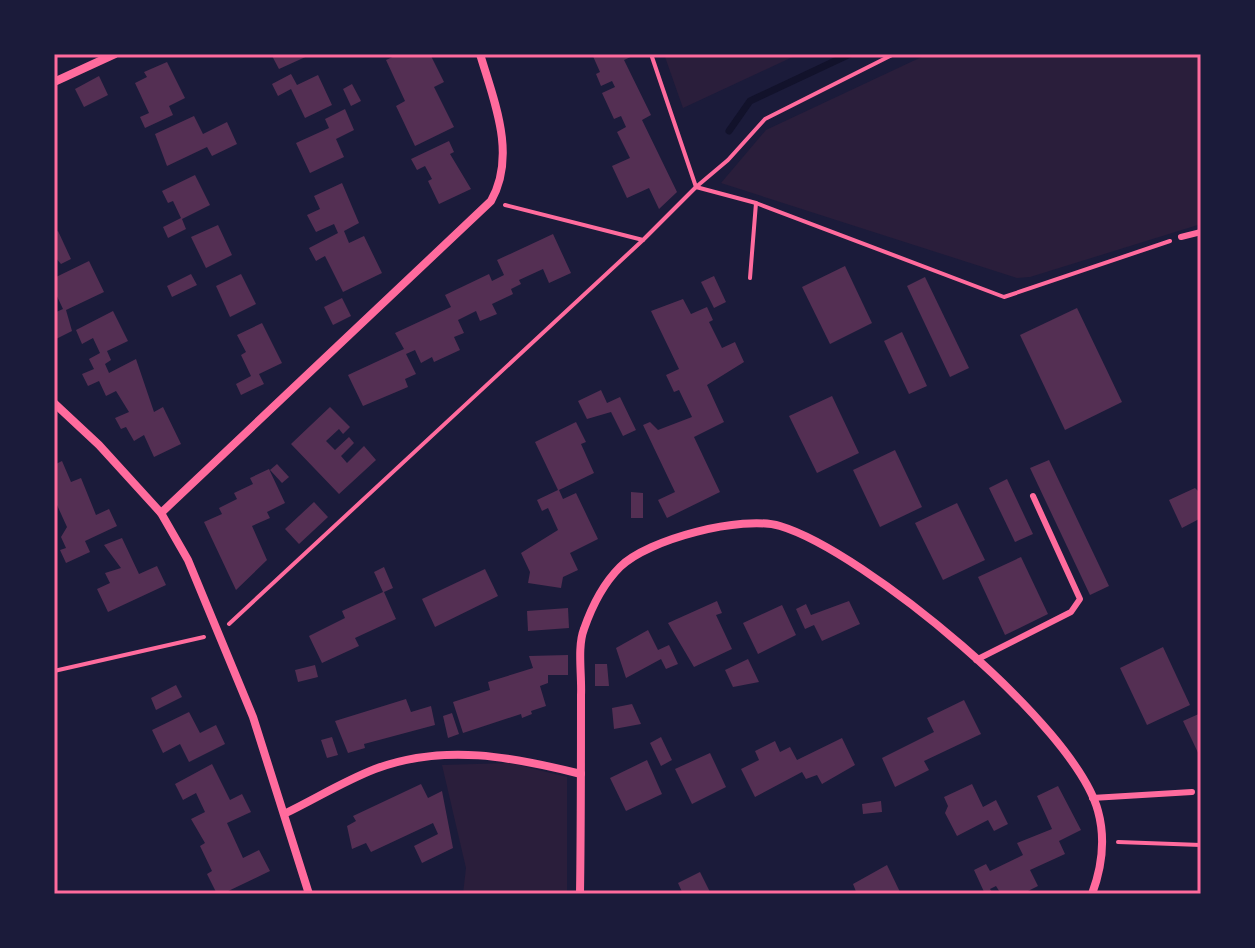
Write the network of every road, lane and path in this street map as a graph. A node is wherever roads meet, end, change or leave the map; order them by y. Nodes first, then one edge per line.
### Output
1 (115, 54) edge
2 (480, 54) edge
3 (651, 54) edge
4 (894, 54) edge
5 (54, 82) edge
6 (696, 187) junction
7 (491, 201) junction
8 (756, 203) junction
9 (1201, 232) edge
10 (1181, 237) joint
11 (643, 240) junction
12 (750, 278) dead end
13 (54, 403) edge
14 (1033, 496) dead end
15 (161, 513) junction
16 (219, 633) junction
17 (976, 660) junction
18 (54, 671) edge
19 (581, 774) junction
20 (1192, 792) dead end
21 (1092, 798) junction
22 (286, 813) junction
23 (1103, 842) junction
24 (1201, 845) edge
25 (309, 894) edge
26 (580, 894) edge
27 (1092, 894) edge

1 - 5 street
2 - 7 street
3 - 6 path
4 - 6 path
6 - 8 path
6 - 11 path
7 - 11 path
7 - 15 street
8 - 10 path
8 - 12 path
9 - 10 lane
11 - 16 path
13 - 15 street
14 - 17 lane
15 - 16 street
16 - 18 path
16 - 22 street
17 - 19 street
17 - 21 street
19 - 22 street
19 - 26 street
20 - 21 lane
21 - 23 street
22 - 25 street
23 - 24 path
23 - 27 street

